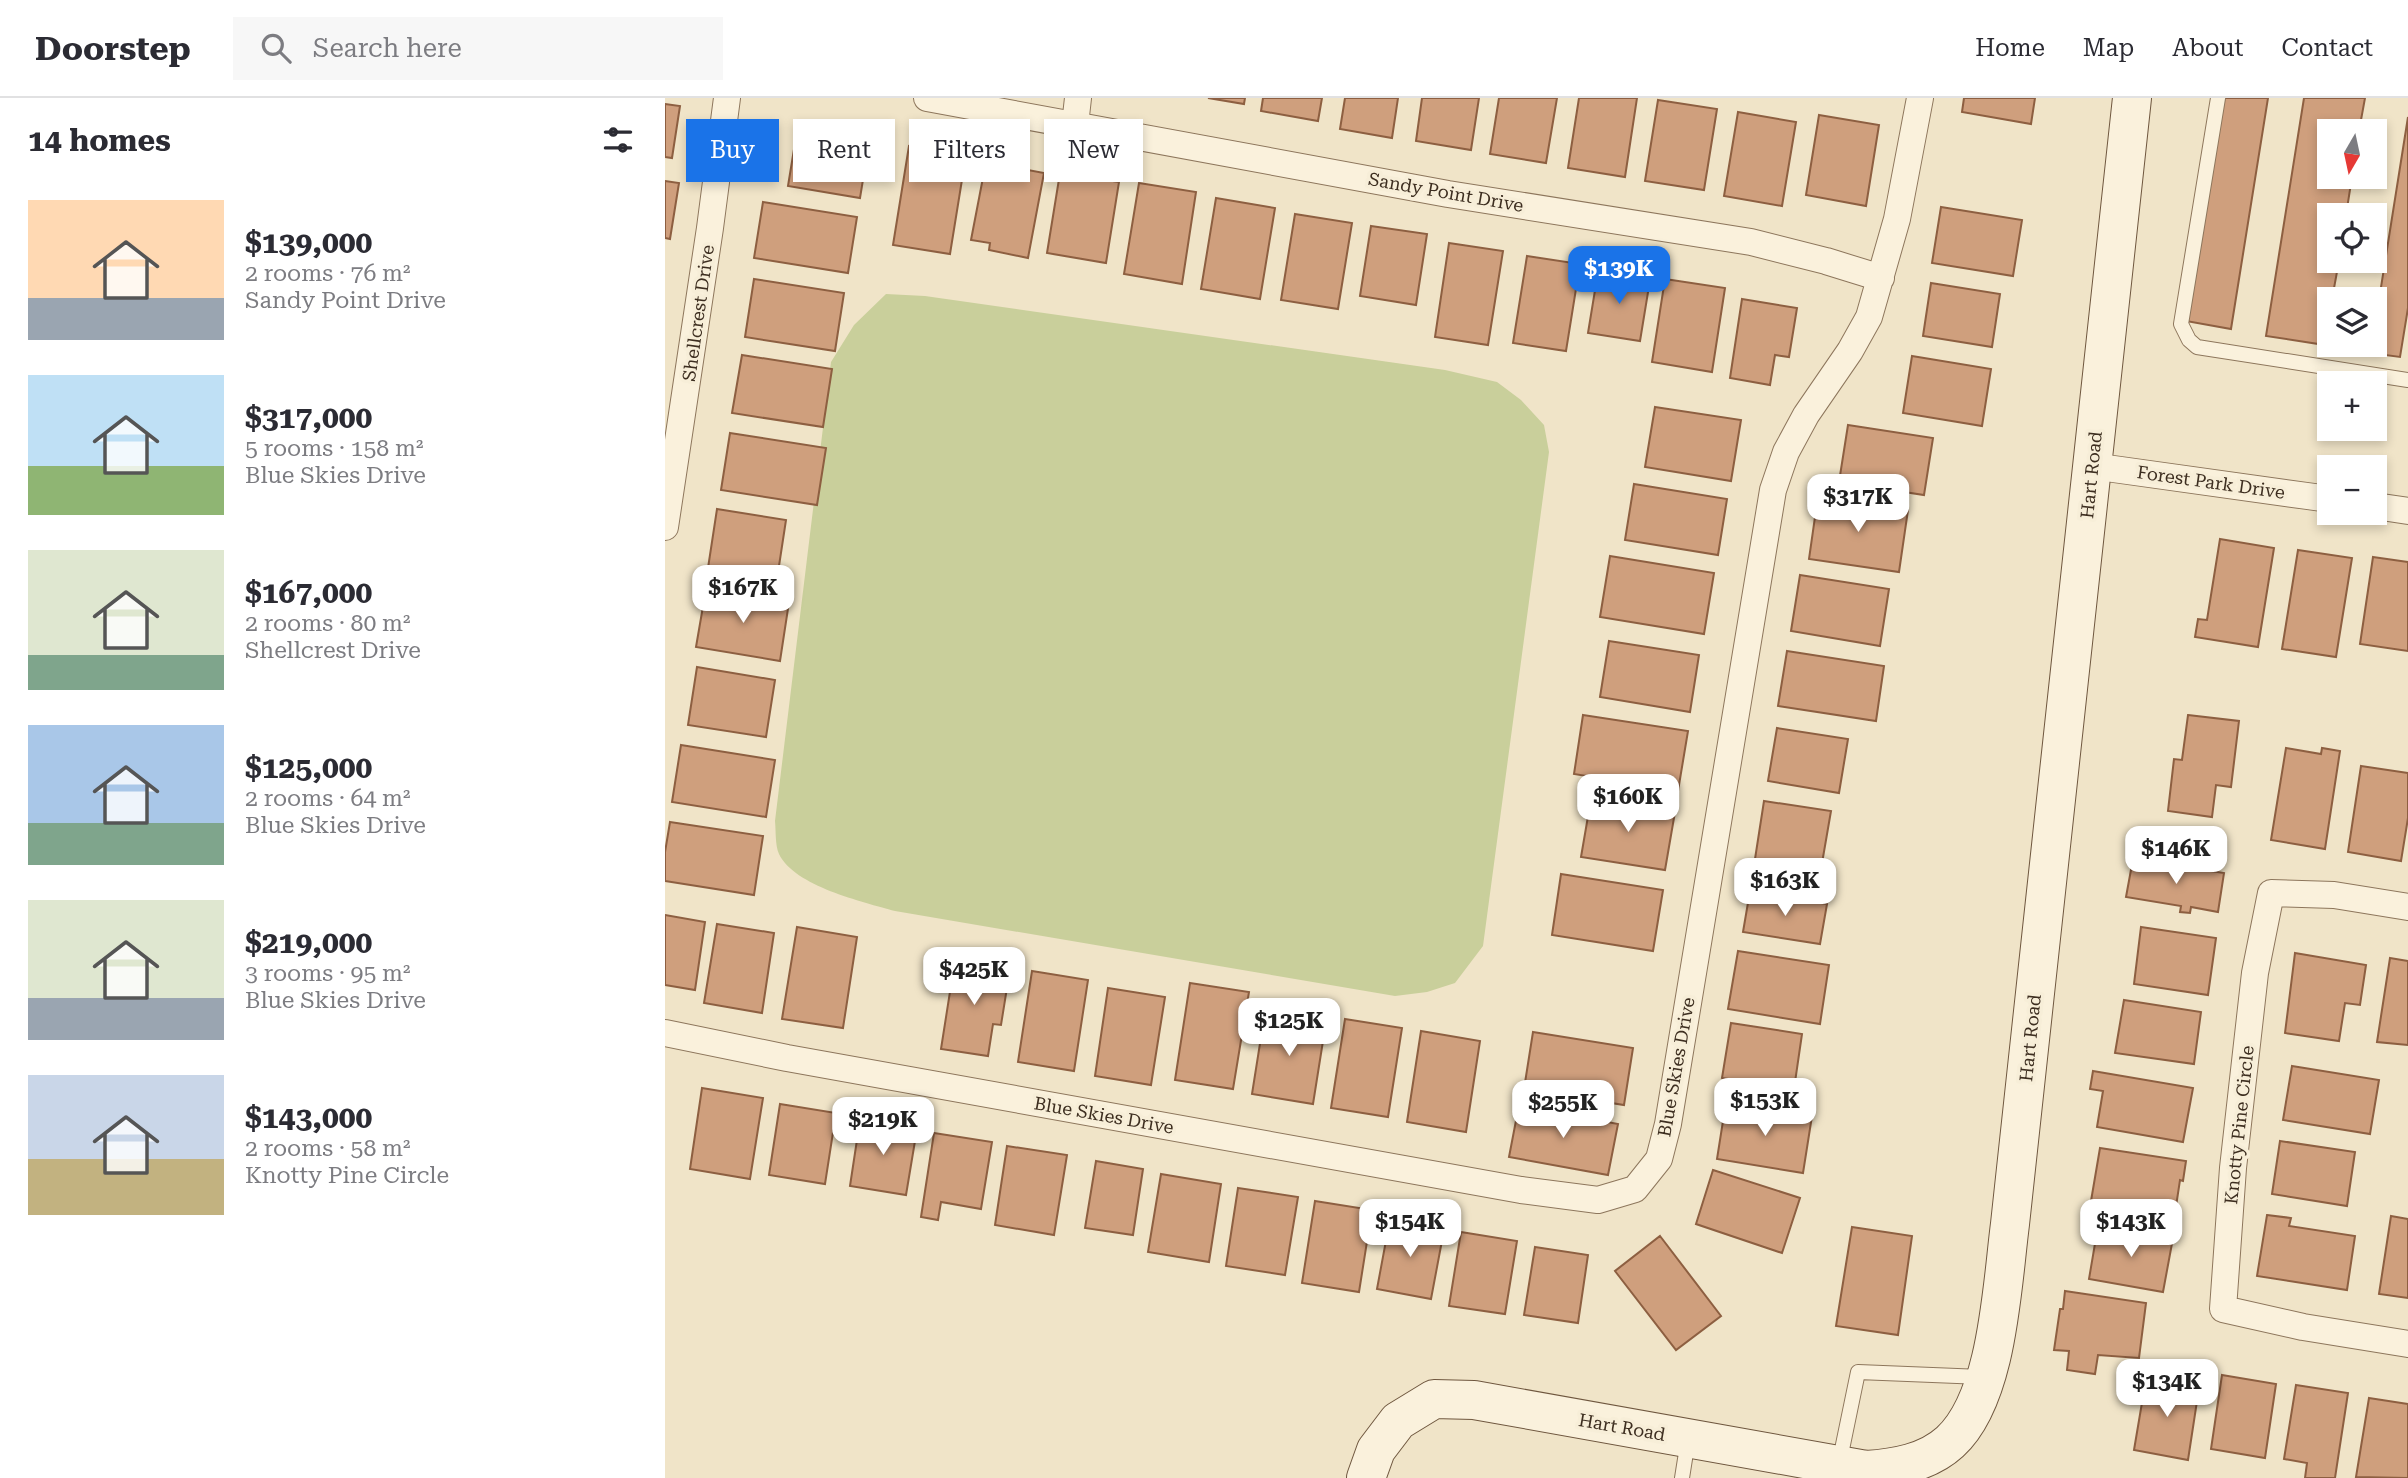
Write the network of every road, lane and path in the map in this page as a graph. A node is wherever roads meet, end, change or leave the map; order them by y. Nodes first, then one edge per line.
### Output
1 (727, 98) edge
2 (927, 98) edge
3 (1078, 98) edge
4 (1920, 98) edge
5 (2132, 98) edge
6 (2218, 98) edge
7 (1044, 119) edge
8 (1076, 119) edge
9 (1143, 138) edge
10 (1881, 278) junction
11 (2408, 380) edge
12 (2092, 466) junction
13 (2317, 497) edge
14 (2387, 508) edge
15 (2408, 511) edge
16 (665, 527) edge
17 (2408, 907) edge
18 (665, 1033) edge
19 (2408, 1344) edge
20 (1986, 1377) junction
21 (1688, 1438) junction
22 (1839, 1465) junction
23 (1366, 1478) edge
24 (1682, 1478) edge

1 - 16 street, Shellcrest Drive
2 - 7 street, Sandy Point Drive
3 - 8 street
4 - 10 street, Blue Skies Drive
5 - 12 street, Hart Road
6 - 11 lane
9 - 10 street, Sandy Point Drive
10 - 18 street, Blue Skies Drive
12 - 13 street, Forest Park Drive
12 - 20 street, Hart Road
14 - 15 street
17 - 19 street, Knotty Pine Circle
20 - 22 street, Hart Road
20 - 22 lane
21 - 22 street, Hart Road
21 - 23 street, Hart Road
21 - 24 lane

